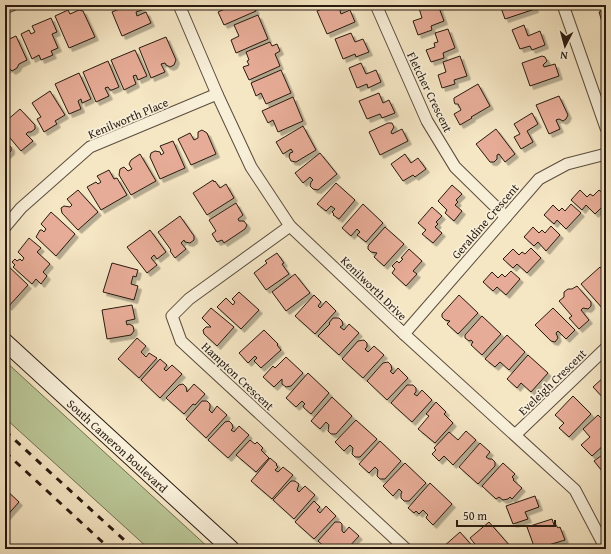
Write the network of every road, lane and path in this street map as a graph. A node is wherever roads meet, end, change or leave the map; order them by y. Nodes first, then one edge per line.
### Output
1 (12, 5) edge
2 (179, 5) edge
3 (376, 5) edge
4 (562, 5) edge
5 (5, 8) edge
6 (217, 94) junction
7 (606, 128) edge
8 (606, 154) edge
9 (506, 217) junction
10 (290, 226) junction
11 (5, 227) edge
12 (404, 334) junction
13 (5, 342) edge
14 (606, 348) edge
15 (515, 435) junction
16 (231, 549) edge
17 (406, 549) edge
18 (606, 549) edge

1 - 5 street
2 - 6 street, Kenilworth Drive
3 - 9 street, Fletcher Crescent
4 - 7 street
6 - 10 street, Kenilworth Drive
6 - 11 street, Kenilworth Place
8 - 9 street, Geraldine Crescent
9 - 12 street, Geraldine Crescent
10 - 12 street, Kenilworth Drive
10 - 17 street, Hampton Crescent
12 - 15 street, Kenilworth Drive
13 - 16 street, South Cameron Boulevard
14 - 15 street, Eveleigh Crescent
15 - 18 street, Kenilworth Drive

